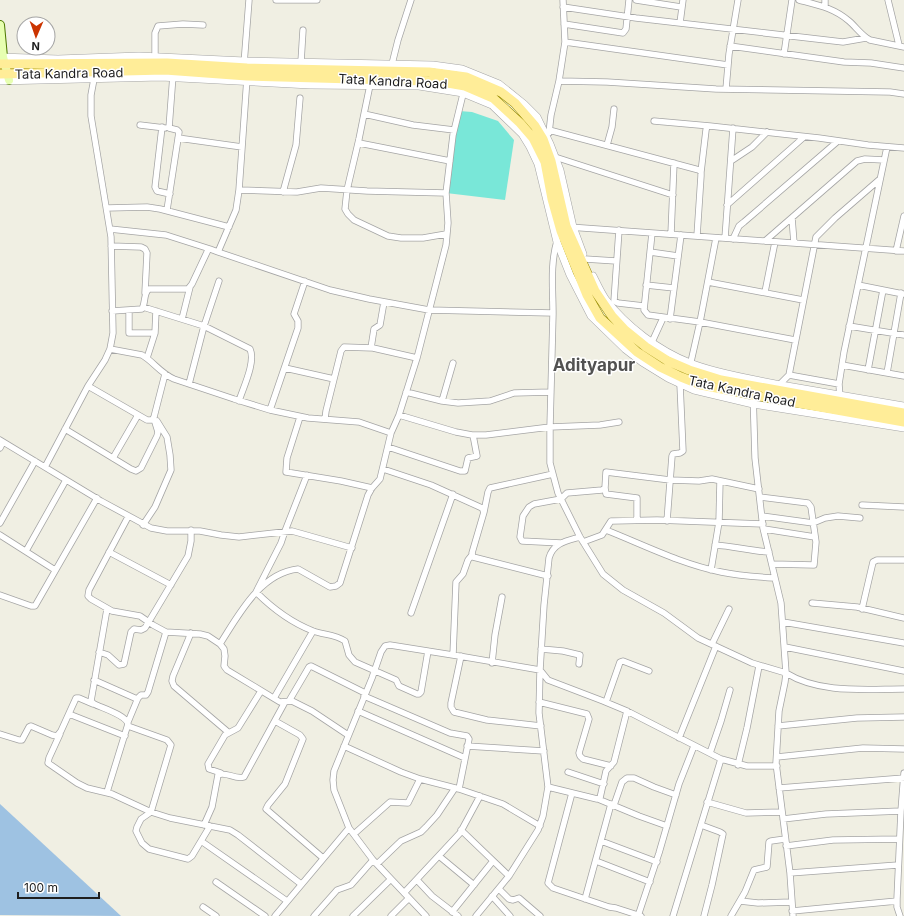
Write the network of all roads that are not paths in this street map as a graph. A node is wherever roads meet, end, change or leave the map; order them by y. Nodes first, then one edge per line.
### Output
1 (249, 0) edge
2 (276, 0) edge
3 (316, 0) edge
4 (411, 0) edge
5 (563, 0) edge
6 (629, 0) edge
7 (636, 0) edge
8 (683, 0) edge
9 (738, 0) edge
10 (792, 0) edge
11 (799, 0) edge
12 (825, 0) edge
13 (888, 0) edge
14 (564, 7) junction
15 (681, 7) junction
16 (825, 7) junction
17 (628, 16) junction
18 (680, 23) junction
19 (564, 24) junction
20 (0, 25) edge
21 (203, 25) dead end
22 (733, 29) junction
23 (303, 30) dead end
24 (786, 35) junction
25 (866, 38) junction
26 (565, 42) junction
27 (730, 46) junction
28 (902, 46) edge
29 (784, 54) junction
30 (155, 57) junction
31 (2, 61) edge
32 (301, 62) junction
33 (392, 64) junction
34 (728, 65) junction
35 (904, 68) edge
36 (246, 71) junction
37 (173, 74) junction
38 (4, 77) edge
39 (94, 79) junction
40 (559, 80) junction
41 (466, 82) junction
42 (370, 85) junction
43 (726, 89) junction
44 (904, 94) edge
45 (300, 98) dead end
46 (614, 109) dead end
47 (364, 114) junction
48 (654, 121) dead end
49 (140, 125) dead end
50 (710, 126) junction
51 (162, 127) junction
52 (169, 128) junction
53 (733, 128) junction
54 (454, 130) junction
55 (549, 130) junction
56 (767, 132) junction
57 (804, 137) junction
58 (178, 138) junction
59 (838, 141) junction
60 (359, 143) junction
61 (550, 144) junction
62 (607, 145) junction
63 (242, 147) junction
64 (887, 147) junction
65 (904, 148) edge
66 (553, 159) junction
67 (884, 160) junction
68 (450, 161) junction
69 (731, 161) junction
70 (674, 163) junction
71 (701, 172) junction
72 (880, 178) junction
73 (239, 190) junction
74 (347, 190) junction
75 (282, 192) junction
76 (446, 192) junction
77 (170, 194) junction
78 (673, 194) junction
79 (727, 205) junction
80 (107, 208) junction
81 (167, 210) junction
82 (904, 216) edge
83 (792, 218) junction
84 (229, 227) junction
85 (567, 228) junction
86 (110, 229) junction
87 (619, 230) junction
88 (652, 233) junction
89 (446, 234) junction
90 (671, 234) junction
91 (681, 235) junction
92 (697, 236) junction
93 (716, 238) junction
94 (725, 238) junction
95 (733, 239) junction
96 (765, 241) junction
97 (557, 242) junction
98 (775, 242) junction
99 (794, 243) junction
100 (814, 245) junction
101 (111, 246) junction
102 (866, 248) junction
103 (210, 249) junction
104 (896, 251) junction
105 (904, 251) edge
106 (218, 252) junction
107 (650, 252) junction
108 (678, 256) junction
109 (585, 259) junction
110 (616, 261) junction
111 (219, 281) dead end
112 (305, 281) junction
113 (708, 282) junction
114 (646, 285) junction
115 (858, 285) junction
116 (190, 287) junction
117 (674, 288) junction
118 (883, 290) junction
119 (765, 292) junction
120 (145, 293) junction
121 (903, 294) edge
122 (803, 300) junction
123 (384, 302) junction
124 (644, 306) junction
125 (143, 307) junction
126 (129, 310) junction
127 (429, 310) junction
128 (112, 311) junction
129 (156, 311) junction
130 (553, 313) junction
131 (663, 318) junction
132 (670, 318) junction
133 (182, 319) junction
134 (700, 322) junction
135 (204, 326) junction
136 (849, 326) junction
137 (627, 327) junction
138 (875, 331) junction
139 (154, 333) junction
140 (894, 334) junction
141 (904, 336) edge
142 (795, 340) junction
143 (652, 342) junction
144 (371, 348) junction
145 (110, 349) junction
146 (147, 358) junction
147 (417, 358) junction
148 (453, 363) dead end
149 (842, 365) junction
150 (690, 367) junction
151 (285, 368) junction
152 (868, 370) junction
153 (887, 373) junction
154 (165, 374) junction
155 (789, 375) junction
156 (904, 376) edge
157 (334, 379) junction
158 (189, 384) junction
159 (680, 384) junction
160 (780, 384) junction
161 (839, 384) junction
162 (88, 386) junction
163 (406, 392) junction
164 (551, 392) junction
165 (753, 395) junction
166 (840, 399) junction
167 (239, 401) junction
168 (442, 401) junction
169 (904, 406) edge
170 (270, 410) junction
171 (904, 413) edge
172 (138, 415) junction
173 (399, 415) junction
174 (300, 417) junction
175 (154, 418) junction
176 (325, 419) junction
177 (619, 422) dead end
178 (904, 422) edge
179 (550, 427) junction
180 (904, 428) edge
181 (65, 429) junction
182 (391, 433) junction
183 (473, 435) junction
184 (2, 441) edge
185 (388, 447) junction
186 (0, 448) edge
187 (113, 458) junction
188 (35, 461) junction
189 (44, 467) junction
190 (383, 469) junction
191 (553, 474) junction
192 (307, 475) junction
193 (66, 480) junction
194 (670, 480) junction
195 (720, 481) junction
196 (372, 488) junction
197 (605, 488) junction
198 (759, 490) junction
199 (453, 494) junction
200 (760, 497) junction
201 (97, 498) junction
202 (561, 499) junction
203 (862, 505) dead end
204 (904, 507) edge
205 (484, 512) junction
206 (3, 513) edge
207 (128, 516) junction
208 (762, 516) junction
209 (860, 518) dead end
210 (637, 520) junction
211 (667, 520) junction
212 (719, 522) junction
213 (0, 523) edge
214 (813, 523) junction
215 (143, 525) junction
216 (763, 527) junction
217 (190, 530) junction
218 (606, 530) junction
219 (285, 531) junction
220 (0, 535) edge
221 (815, 537) junction
222 (582, 539) junction
223 (562, 543) junction
224 (715, 545) junction
225 (352, 548) junction
226 (26, 551) junction
227 (109, 552) junction
228 (769, 552) junction
229 (472, 555) junction
230 (904, 560) edge
231 (772, 564) junction
232 (55, 570) junction
233 (711, 570) junction
234 (548, 576) junction
235 (775, 578) junction
236 (171, 585) junction
237 (256, 592) junction
238 (0, 595) edge
239 (502, 597) dead end
240 (812, 603) dead end
241 (107, 609) junction
242 (729, 609) dead end
243 (862, 609) junction
244 (411, 613) dead end
245 (904, 618) edge
246 (149, 622) junction
247 (783, 622) junction
248 (314, 631) junction
249 (166, 632) junction
250 (191, 634) junction
251 (904, 643) edge
252 (220, 644) junction
253 (714, 645) junction
254 (785, 647) junction
255 (542, 649) junction
256 (428, 651) junction
257 (99, 652) junction
258 (453, 655) junction
259 (461, 656) junction
260 (492, 662) junction
261 (579, 664) dead end
262 (759, 666) junction
263 (540, 670) junction
264 (374, 671) junction
265 (649, 671) dead end
266 (904, 671) edge
267 (786, 673) junction
268 (94, 680) junction
269 (904, 689) edge
270 (261, 690) junction
271 (730, 690) dead end
272 (365, 695) junction
273 (274, 698) junction
274 (137, 699) junction
275 (287, 702) junction
276 (539, 702) junction
277 (606, 702) junction
278 (94, 704) junction
279 (358, 711) junction
280 (627, 712) junction
281 (69, 714) junction
282 (904, 717) edge
283 (275, 721) junction
284 (128, 724) junction
285 (541, 726) junction
286 (778, 726) junction
287 (228, 732) junction
288 (0, 734) edge
289 (60, 734) junction
290 (348, 735) junction
291 (125, 736) junction
292 (679, 738) junction
293 (344, 746) junction
294 (467, 746) junction
295 (694, 746) junction
296 (904, 749) edge
297 (544, 751) junction
298 (710, 753) junction
299 (777, 757) junction
300 (465, 758) junction
301 (721, 759) junction
302 (738, 765) junction
303 (611, 766) junction
304 (777, 766) junction
305 (568, 772) dead end
306 (222, 773) junction
307 (904, 773) edge
308 (904, 778) edge
309 (420, 779) junction
310 (604, 784) junction
311 (548, 787) junction
312 (457, 788) junction
313 (779, 788) junction
314 (107, 792) junction
315 (572, 793) junction
316 (676, 795) junction
317 (480, 796) junction
318 (598, 799) junction
319 (707, 802) junction
320 (613, 805) junction
321 (901, 811) junction
322 (151, 812) junction
323 (782, 812) junction
324 (783, 819) junction
325 (701, 825) junction
326 (207, 826) junction
327 (540, 826) junction
328 (667, 826) junction
329 (349, 828) junction
330 (461, 830) junction
331 (354, 834) junction
332 (785, 839) junction
333 (900, 839) junction
334 (200, 841) junction
335 (601, 841) junction
336 (786, 846) junction
337 (439, 856) junction
338 (323, 858) junction
339 (493, 861) junction
340 (596, 861) junction
341 (375, 862) junction
342 (657, 862) junction
343 (898, 865) junction
344 (790, 873) junction
345 (509, 876) junction
346 (391, 879) junction
347 (417, 880) junction
348 (216, 882) dead end
349 (650, 882) junction
350 (301, 884) junction
351 (474, 885) junction
352 (499, 889) junction
353 (404, 893) junction
354 (492, 896) junction
355 (410, 898) junction
356 (585, 899) junction
357 (287, 901) junction
358 (740, 901) junction
359 (897, 901) junction
360 (792, 902) junction
361 (203, 907) dead end
362 (452, 912) junction
363 (793, 914) edge
364 (216, 916) edge
365 (265, 916) edge
366 (275, 916) edge
367 (314, 916) edge
368 (353, 916) edge
369 (391, 916) edge
370 (426, 916) edge
371 (458, 916) edge
372 (476, 916) edge
373 (510, 916) edge
374 (540, 916) edge
375 (639, 916) edge
376 (673, 916) edge
377 (704, 916) edge
378 (731, 916) edge
379 (900, 916) edge

1 - 36 street
2 - 3 street
4 - 33 street
5 - 14 street
6 - 17 street
7 - 15 street
8 - 15 street
9 - 22 street
10 - 24 street
11 - 16 street
12 - 16 street
13 - 28 street
14 - 17 street
14 - 19 street
15 - 18 street
16 - 25 street
17 - 18 street
17 - 19 street
18 - 22 street
19 - 26 street
20 - 31 main road
21 - 30 street
22 - 24 street
22 - 27 street
23 - 32 street
24 - 25 street
24 - 29 street
25 - 28 street
26 - 34 street
26 - 40 street
27 - 29 street
27 - 34 street
29 - 35 street
30 - 31 street
30 - 36 street
31 - 36 main road, Tata Kandra Road
31 - 38 main road
32 - 33 street
32 - 36 street
33 - 41 street
34 - 43 street
36 - 37 main road, Tata Kandra Road
36 - 41 main road, Tata Kandra Road
36 - 42 street
36 - 63 street
37 - 38 main road, Tata Kandra Road
37 - 39 street
37 - 52 street
38 - 39 street
39 - 80 street
40 - 43 street
40 - 55 street
41 - 42 street
41 - 54 street
41 - 61 street
41 - 66 main road, Tata Kandra Road
41 - 85 main road, Tata Kandra Road
41 - 97 street
42 - 47 street
43 - 44 street
45 - 75 street
46 - 62 street
47 - 54 street
47 - 60 street
48 - 50 street
49 - 51 street
50 - 53 street
50 - 71 street
51 - 52 street
51 - 77 street
52 - 58 street
53 - 56 street
53 - 69 street
54 - 68 street
55 - 61 street
55 - 62 street
56 - 57 street
56 - 69 street
57 - 59 street
57 - 79 street
58 - 63 street
58 - 77 street
59 - 64 street
59 - 95 street
60 - 68 street
60 - 74 street
61 - 66 street
62 - 70 street
63 - 73 street
64 - 65 street
64 - 67 street
66 - 78 street
66 - 85 main road, Tata Kandra Road
67 - 72 street
67 - 83 street
68 - 76 street
69 - 79 street
70 - 71 street
70 - 78 street
71 - 92 street
72 - 100 street
72 - 102 street
73 - 75 street
73 - 84 street
74 - 75 street
74 - 76 street
74 - 89 street
76 - 89 street
77 - 81 street
78 - 90 street
79 - 94 street
80 - 81 street
80 - 86 street
81 - 84 street
82 - 104 street
83 - 96 street
83 - 99 street
84 - 106 street
85 - 87 street
85 - 97 street
85 - 109 street
85 - 137 main road, Tata Kandra Road
85 - 165 main road, Tata Kandra Road
86 - 101 street
86 - 103 street
87 - 88 street
87 - 110 street
88 - 90 street
88 - 107 street
89 - 127 street
90 - 91 street
91 - 92 street
91 - 108 street
92 - 93 street
93 - 94 street
93 - 113 street
94 - 95 street
95 - 96 street
96 - 98 street
97 - 130 street
97 - 159 street
98 - 99 street
98 - 119 street
99 - 100 street
100 - 102 street
100 - 122 street
101 - 120 street
101 - 128 street
102 - 104 street
102 - 115 street
103 - 106 street
103 - 116 street
104 - 105 street
106 - 112 street
107 - 108 street
107 - 114 street
108 - 117 street
109 - 110 street
109 - 137 street
110 - 124 street
111 - 135 street
112 - 123 street
112 - 151 street
113 - 119 street
113 - 134 street
114 - 117 street
114 - 124 street
115 - 118 street
115 - 136 street
116 - 120 street
116 - 133 street
117 - 132 street
118 - 121 street
118 - 138 street
119 - 122 street
120 - 125 street
121 - 140 street
122 - 142 street
123 - 127 street
123 - 144 street
124 - 131 street
125 - 126 street
125 - 129 street
126 - 128 street
126 - 139 street
127 - 130 street
127 - 147 street
128 - 145 street
129 - 133 street
129 - 139 street
130 - 164 street
131 - 132 street
131 - 143 street
132 - 134 street
133 - 135 street
134 - 142 street
134 - 150 street
135 - 158 street
135 - 167 street
136 - 138 street
136 - 149 street
137 - 143 street
137 - 150 main road, Tata Kandra Road
138 - 140 street
138 - 152 street
139 - 146 street
140 - 141 street
140 - 153 street
142 - 155 street
143 - 150 street
144 - 147 street
144 - 157 street
145 - 146 street
145 - 162 street
146 - 154 street
147 - 163 street
148 - 168 street
149 - 152 street
149 - 161 street
150 - 160 street
150 - 165 main road, Tata Kandra Road
151 - 157 street
151 - 170 street
152 - 153 street
153 - 156 street
154 - 158 street
154 - 175 street
155 - 160 street
155 - 161 street
157 - 176 street
158 - 167 street
159 - 165 street
159 - 194 street
160 - 166 street
161 - 166 street
162 - 172 street
162 - 181 street
163 - 168 street
163 - 173 street
164 - 168 street
164 - 179 street
165 - 166 main road, Tata Kandra Road
165 - 178 main road, Tata Kandra Road
165 - 180 street
165 - 198 street
166 - 169 street
166 - 171 main road, Tata Kandra Road
167 - 170 street
170 - 174 street
172 - 175 street
172 - 187 street
173 - 182 street
173 - 183 street
174 - 176 street
174 - 192 street
175 - 187 street
175 - 215 street
176 - 182 street
177 - 179 street
179 - 183 street
179 - 191 street
181 - 187 street
181 - 189 street
182 - 185 street
183 - 185 street
184 - 186 street
184 - 188 street
185 - 190 street
188 - 189 street
188 - 206 street
189 - 193 street
190 - 196 street
190 - 199 street
191 - 202 street
191 - 205 street
192 - 196 street
192 - 219 street
193 - 201 street
193 - 226 street
194 - 195 street
194 - 197 street
194 - 211 street
195 - 198 street
195 - 212 street
196 - 225 street
197 - 202 street
197 - 210 street
198 - 200 street
199 - 205 street
199 - 244 street
200 - 208 street
200 - 214 street
201 - 207 street
201 - 232 street
202 - 222 street
202 - 223 street
203 - 204 street
205 - 229 street
206 - 213 street
207 - 215 street
207 - 227 street
208 - 214 street
208 - 216 street
209 - 214 street
210 - 211 street
210 - 218 street
211 - 212 street
212 - 216 street
212 - 224 street
214 - 221 street
215 - 217 street
216 - 221 street
216 - 228 street
217 - 219 street
217 - 236 street
218 - 222 street
218 - 233 street
219 - 225 street
219 - 237 street
220 - 226 street
221 - 231 street
222 - 223 street
222 - 253 street
223 - 234 street
224 - 228 street
224 - 233 street
225 - 237 street
226 - 232 street
227 - 236 street
227 - 241 street
228 - 231 street
229 - 234 street
229 - 258 street
230 - 243 street
231 - 235 street
232 - 238 street
233 - 235 street
234 - 255 street
235 - 247 street
236 - 246 street
237 - 248 street
237 - 252 street
239 - 260 street
240 - 243 street
241 - 246 street
241 - 257 street
242 - 253 street
243 - 245 street
246 - 249 street
246 - 257 street
247 - 251 street
247 - 254 street
248 - 264 street
248 - 273 street
249 - 250 street
249 - 274 street
250 - 252 street
250 - 287 street
252 - 270 street
253 - 262 street
253 - 292 street
254 - 266 street
254 - 267 street
255 - 261 street
255 - 263 street
256 - 258 street
256 - 264 street
256 - 264 street
257 - 268 street
258 - 259 street
259 - 260 street
259 - 285 street
260 - 263 street
262 - 267 street
262 - 302 street
263 - 276 street
263 - 277 street
264 - 272 street
265 - 277 street
267 - 269 street
267 - 286 street
268 - 274 street
268 - 278 street
270 - 273 street
270 - 287 street
271 - 298 street
272 - 275 street
272 - 279 street
272 - 294 street
273 - 275 street
274 - 284 street
275 - 283 street
275 - 290 street
276 - 285 street
276 - 303 street
277 - 280 street
278 - 281 street
278 - 284 street
279 - 290 street
279 - 300 street
280 - 292 street
280 - 303 street
281 - 289 street
281 - 291 street
282 - 286 street
283 - 306 street
283 - 338 street
284 - 291 street
284 - 322 street
285 - 297 street
286 - 299 street
287 - 306 street
288 - 289 street
289 - 314 street
290 - 293 street
291 - 314 street
292 - 295 street
293 - 309 street
293 - 329 street
294 - 297 street
294 - 300 street
295 - 298 street
295 - 316 street
296 - 299 street
297 - 311 street
298 - 301 street
299 - 304 street
300 - 312 street
301 - 302 street
301 - 319 street
302 - 304 street
303 - 310 street
304 - 313 street
305 - 310 street
306 - 326 street
307 - 308 street
308 - 313 street
308 - 321 street
309 - 312 street
309 - 331 street
310 - 318 street
311 - 315 street
311 - 327 street
312 - 317 street
312 - 341 street
313 - 323 street
314 - 322 street
315 - 318 street
315 - 356 street
316 - 320 street
316 - 328 street
317 - 327 street
317 - 330 street
318 - 320 street
319 - 323 street
319 - 325 street
320 - 328 street
320 - 335 street
321 - 324 street
321 - 333 street
322 - 326 street
322 - 334 street
323 - 324 street
324 - 332 street
325 - 376 street
325 - 377 street
326 - 334 street
326 - 350 street
327 - 345 street
328 - 342 street
329 - 331 street
329 - 338 street
330 - 337 street
330 - 339 street
331 - 341 street
332 - 336 street
332 - 358 street
333 - 336 street
333 - 343 street
334 - 357 street
335 - 340 street
335 - 342 street
336 - 344 street
337 - 347 street
337 - 351 street
338 - 350 street
339 - 345 street
339 - 351 street
340 - 349 street
340 - 356 street
341 - 346 street
341 - 367 street
342 - 349 street
343 - 344 street
343 - 359 street
344 - 360 street
345 - 352 street
346 - 353 street
346 - 368 street
347 - 353 street
347 - 362 street
348 - 365 street
349 - 375 street
350 - 357 street
351 - 362 street
352 - 354 street
352 - 374 street
353 - 355 street
354 - 372 street
354 - 373 street
355 - 369 street
355 - 370 street
356 - 375 street
357 - 366 street
358 - 360 street
358 - 378 street
359 - 363 street
359 - 379 street
360 - 363 street
361 - 364 street
362 - 371 street

